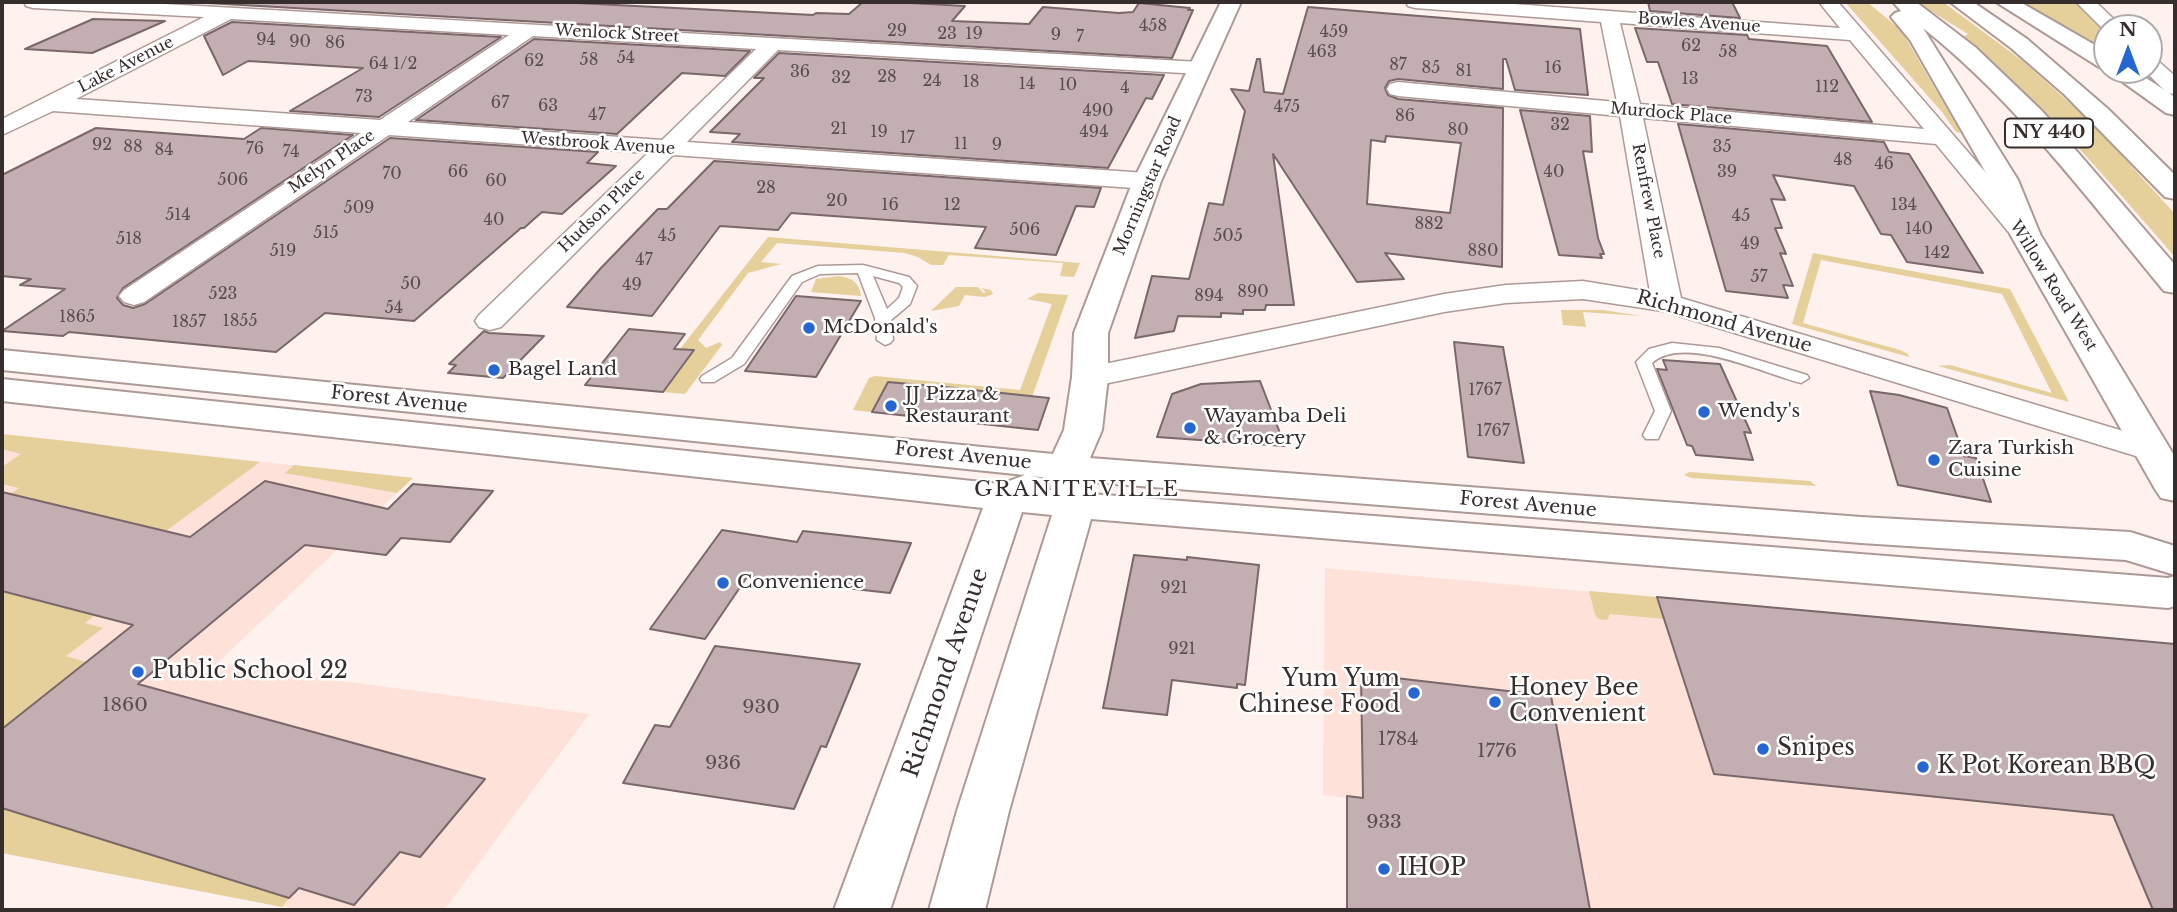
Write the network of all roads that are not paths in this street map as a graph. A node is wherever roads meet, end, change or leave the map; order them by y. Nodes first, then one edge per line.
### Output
1 (33, 2) edge
2 (250, 2) edge
3 (1231, 2) edge
4 (1415, 2) edge
5 (1828, 2) edge
6 (1885, 2) edge
7 (1903, 2) edge
8 (1960, 2) edge
9 (2006, 2) edge
10 (2085, 2) edge
11 (229, 12) junction
12 (2098, 14) edge
13 (1609, 16) junction
14 (531, 29) junction
15 (1857, 35) junction
16 (774, 43) junction
17 (2093, 54) edge
18 (1200, 68) junction
19 (2139, 84) edge
20 (1398, 89) dead end
21 (49, 104) junction
22 (2175, 108) edge
23 (1630, 110) junction
24 (2, 128) edge
25 (383, 129) junction
26 (1944, 138) junction
27 (665, 149) junction
28 (1147, 181) junction
29 (2175, 191) edge
30 (2025, 234) junction
31 (863, 269) junction
32 (2175, 284) edge
33 (134, 296) dead end
34 (1667, 303) junction
35 (883, 318) junction
36 (490, 321) dead end
37 (885, 340) dead end
38 (2, 360) edge
39 (1090, 377) junction
40 (1801, 378) dead end
41 (708, 379) dead end
42 (2, 390) edge
43 (1651, 435) dead end
44 (2151, 450) junction
45 (1070, 486) junction
46 (2175, 488) edge
47 (1007, 498) junction
48 (2175, 561) edge
49 (2175, 591) edge
50 (862, 910) edge
51 (957, 910) edge

1 - 11 street, Wenlock Street
2 - 11 street, Lake Avenue
3 - 18 main road, Morningstar Road
4 - 13 street, Bowles Avenue
5 - 15 street, Willow Road West
6 - 30 main road
7 - 32 main road, NY 440
8 - 29 main road, NY 440
9 - 17 main road
10 - 12 street
11 - 14 street, Wenlock Street
11 - 21 street, Lake Avenue
13 - 15 street, Bowles Avenue
13 - 23 street, Renfrew Place
14 - 16 street, Wenlock Street
14 - 25 street, Melyn Place
15 - 26 street, Willow Road West
16 - 18 street, Wenlock Street
16 - 27 street, Hudson Place
18 - 28 main road, Morningstar Road
19 - 22 main road
20 - 23 street, Murdock Place
21 - 24 street, Lake Avenue
21 - 25 street, Westbrook Avenue
23 - 26 street, Murdock Place
23 - 34 street, Renfrew Place
25 - 27 street, Westbrook Avenue
25 - 33 street, Melyn Place
26 - 30 street, Willow Road West
27 - 28 street, Westbrook Avenue
27 - 36 street, Hudson Place
28 - 39 main road, Morningstar Road
30 - 44 main road, Willow Road West
31 - 35 lane
31 - 35 lane
31 - 41 lane
34 - 39 street, Richmond Avenue
34 - 44 street, Richmond Avenue
35 - 37 lane
38 - 45 main road, Forest Avenue
39 - 45 main road
40 - 43 lane
42 - 47 main road, Forest Avenue
44 - 46 main road, Willow Road West
45 - 47 main road, Forest Avenue
45 - 48 main road, Forest Avenue
45 - 49 main road, Forest Avenue
45 - 51 main road
47 - 50 main road, Richmond Avenue

